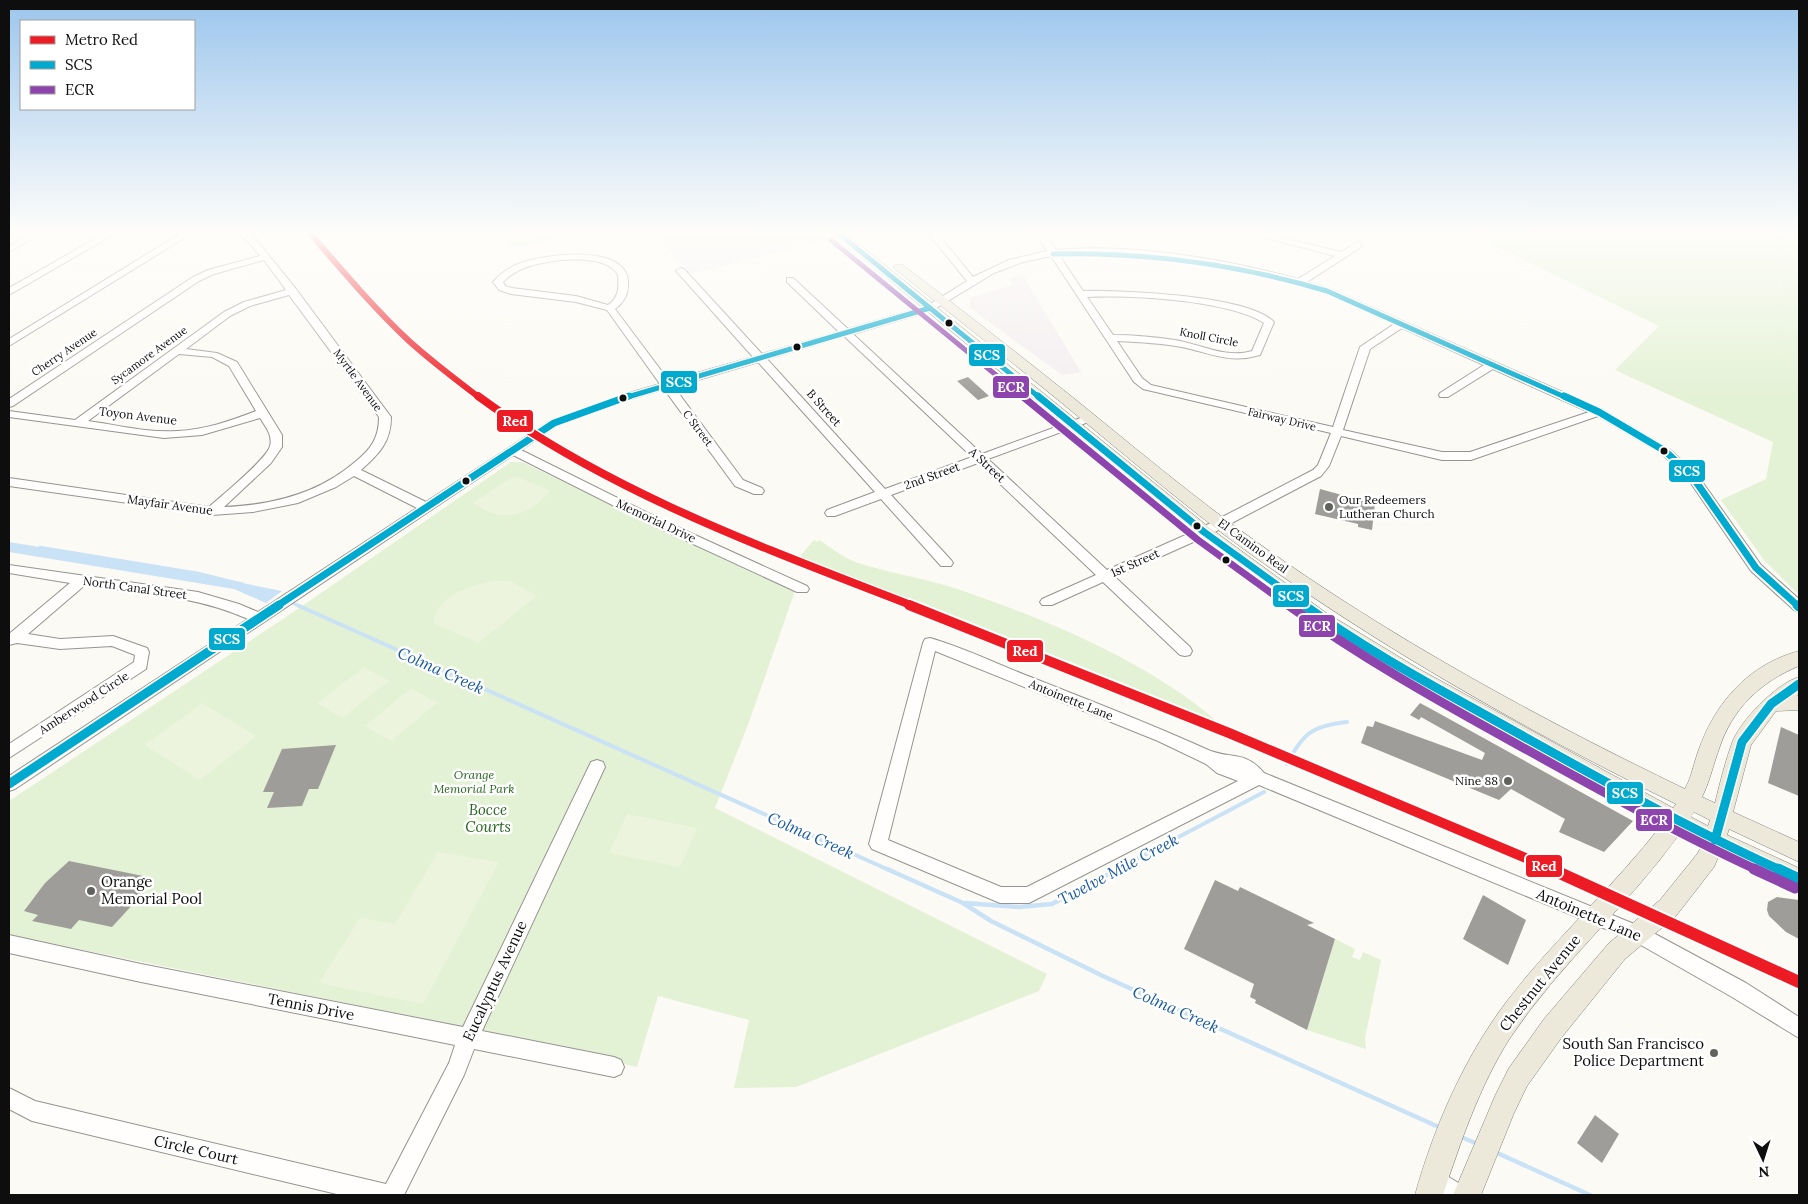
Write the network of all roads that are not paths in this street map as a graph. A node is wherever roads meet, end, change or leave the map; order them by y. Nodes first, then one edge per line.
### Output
1 (99, 288) edge
2 (182, 288) edge
3 (291, 288) edge
4 (503, 288) edge
5 (623, 288) edge
6 (696, 288) edge
7 (799, 288) edge
8 (905, 288) edge
9 (926, 288) edge
10 (962, 288) edge
11 (1076, 288) edge
12 (1315, 288) edge
13 (293, 291) junction
14 (1080, 294) junction
15 (943, 302) junction
16 (610, 308) junction
17 (930, 308) junction
18 (1401, 324) junction
19 (9, 331) edge
20 (846, 332) junction
21 (26, 333) junction
22 (1109, 338) junction
23 (9, 343) edge
24 (177, 350) junction
25 (758, 357) junction
26 (1493, 364) junction
27 (667, 385) junction
28 (1444, 396) dead end
29 (9, 404) edge
30 (1599, 412) junction
31 (9, 414) edge
32 (262, 414) junction
33 (1090, 418) junction
34 (78, 423) junction
35 (1072, 425) junction
36 (1337, 432) junction
37 (512, 450) junction
38 (980, 458) junction
39 (354, 471) junction
40 (9, 482) edge
41 (758, 491) dead end
42 (883, 494) junction
43 (428, 508) junction
44 (212, 511) junction
45 (831, 513) dead end
46 (1213, 528) junction
47 (946, 563) dead end
48 (9, 569) edge
49 (1105, 576) junction
50 (82, 581) junction
51 (802, 588) dead end
52 (1047, 602) dead end
53 (1799, 607) edge
54 (259, 618) junction
55 (12, 639) edge
56 (1184, 651) dead end
57 (1799, 658) edge
58 (1799, 684) edge
59 (1799, 703) edge
60 (1771, 704) junction
61 (9, 752) edge
62 (597, 767) dead end
63 (1258, 778) junction
64 (9, 784) edge
65 (1689, 801) junction
66 (1722, 817) junction
67 (1675, 820) junction
68 (1714, 840) junction
69 (1799, 852) edge
70 (1799, 879) edge
71 (1594, 916) junction
72 (1638, 934) junction
73 (9, 944) edge
74 (1799, 1028) edge
75 (468, 1038) junction
76 (614, 1067) dead end
77 (9, 1098) edge
78 (1432, 1187) edge
79 (384, 1195) edge
80 (1457, 1195) edge
81 (1467, 1195) edge

1 - 21 street
2 - 29 street, Cherry Avenue
3 - 13 street, Myrtle Avenue
4 - 16 street
5 - 16 street
6 - 25 street, B Street
7 - 20 street, A Street
8 - 17 main road, El Camino Real
9 - 15 main road, El Camino Real
10 - 15 street
11 - 14 street, Fairway Drive
12 - 18 street
13 - 24 street, Sycamore Avenue
13 - 39 street, Myrtle Avenue
14 - 22 street, Fairway Drive
14 - 22 street, Knoll Circle
15 - 17 street
15 - 33 main road, El Camino Real
16 - 27 street, C Street
17 - 20 street
17 - 35 main road, El Camino Real
18 - 26 street
18 - 36 street, 1st Street
19 - 21 street
20 - 25 street
20 - 38 street, A Street
21 - 23 street
22 - 36 street, Fairway Drive
24 - 32 street
24 - 34 street, Sycamore Avenue
25 - 27 street
25 - 42 street, B Street
26 - 28 street
26 - 30 street
27 - 37 street
27 - 41 street, C Street
30 - 36 street, Fairway Drive
30 - 53 street
31 - 34 street, Toyon Avenue
32 - 34 street, Toyon Avenue
32 - 44 street
33 - 35 street, 2nd Street
33 - 46 main road, El Camino Real
35 - 38 street, 2nd Street
35 - 46 main road, El Camino Real
36 - 46 street, 1st Street
37 - 43 street
37 - 51 street, Memorial Drive
38 - 42 street, 2nd Street
38 - 49 street, A Street
39 - 43 street
39 - 44 street, Mayfair Avenue
40 - 44 street, Mayfair Avenue
42 - 45 street, 2nd Street
42 - 47 street, B Street
43 - 54 street
46 - 49 street, 1st Street
46 - 65 main road, El Camino Real
46 - 67 main road, El Camino Real
48 - 50 street, North Canal Street
49 - 52 street, 1st Street
49 - 56 street, A Street
50 - 54 street, North Canal Street
50 - 55 street, Amberwood Circle
54 - 64 street
55 - 61 street, Amberwood Circle
57 - 65 main road, Chestnut Avenue
58 - 60 main road
59 - 60 main road
60 - 66 main road
62 - 75 street, Eucalyptus Avenue
63 - 63 street, Antoinette Lane
63 - 71 street, Antoinette Lane
65 - 66 main road, El Camino Real
65 - 67 main road, Chestnut Avenue
66 - 68 main road
66 - 69 main road, El Camino Real
67 - 68 main road, El Camino Real
67 - 71 main road, Chestnut Avenue
68 - 70 main road, El Camino Real
68 - 72 main road
71 - 72 street, Antoinette Lane
71 - 78 main road, Chestnut Avenue
72 - 74 street, Antoinette Lane
72 - 81 main road
73 - 75 street, Tennis Drive
75 - 76 street, Tennis Drive
75 - 79 street, Eucalyptus Avenue
77 - 79 street, Circle Court
78 - 80 street

